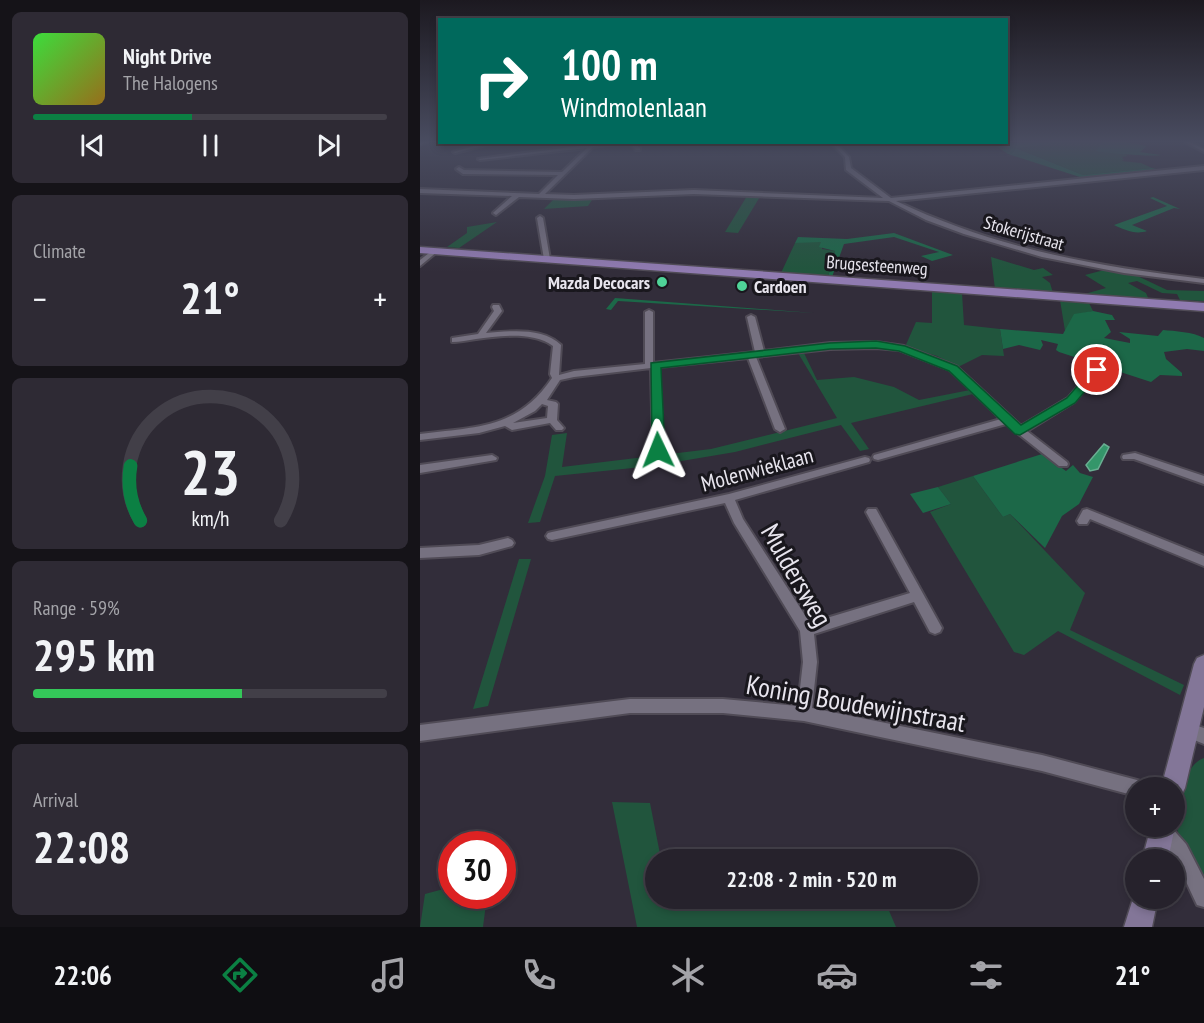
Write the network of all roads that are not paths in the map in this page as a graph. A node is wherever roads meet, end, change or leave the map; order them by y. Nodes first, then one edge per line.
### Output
1 (551, 185) edge
2 (870, 185) edge
3 (1034, 185) edge
4 (420, 191) edge
5 (517, 195) junction
6 (541, 195) junction
7 (889, 200) junction
8 (496, 213) dead end
9 (540, 218) dead end
10 (420, 250) edge
11 (435, 251) junction
12 (547, 259) junction
13 (420, 264) edge
14 (1204, 281) edge
15 (496, 307) dead end
16 (1204, 307) edge
17 (649, 312) dead end
18 (751, 317) dead end
19 (481, 335) junction
20 (455, 340) dead end
21 (756, 353) junction
22 (652, 365) junction
23 (1097, 370) dead end
24 (557, 378) junction
25 (541, 401) junction
26 (1008, 420) junction
27 (507, 424) junction
28 (780, 429) dead end
29 (1020, 431) junction
30 (420, 437) edge
31 (658, 450) dead end
32 (878, 457) dead end
33 (1127, 457) dead end
34 (492, 458) dead end
35 (865, 460) dead end
36 (1063, 464) dead end
37 (420, 469) edge
38 (1204, 480) edge
39 (729, 498) junction
40 (872, 512) dead end
41 (1083, 521) dead end
42 (552, 536) dead end
43 (508, 543) dead end
44 (420, 553) edge
45 (1204, 561) edge
46 (918, 596) junction
47 (935, 628) dead end
48 (807, 630) junction
49 (1204, 664) edge
50 (804, 714) junction
51 (420, 733) edge
52 (1196, 733) edge
53 (1178, 777) edge
54 (1125, 785) edge
55 (1169, 837) edge
56 (1204, 898) edge
57 (1142, 909) edge
58 (1138, 927) edge

1 - 6 street
2 - 7 street, Stokerijstraat
3 - 7 street
4 - 5 street
5 - 6 street
5 - 8 street
6 - 7 street
7 - 14 street, Stokerijstraat
9 - 12 street
10 - 11 main road, Brugsesteenweg
11 - 12 main road, Brugsesteenweg
11 - 13 street
12 - 16 main road, Brugsesteenweg
15 - 19 street
17 - 22 street
18 - 21 street
19 - 20 street
19 - 24 street
21 - 22 street
21 - 26 street
21 - 28 street
22 - 24 street
22 - 31 street
23 - 29 street
24 - 25 street
25 - 27 street
25 - 27 street
26 - 29 street
26 - 32 street
27 - 30 street
29 - 36 street
33 - 38 street
34 - 37 street
35 - 39 street, Molenwieklaan
39 - 42 street, Molenwieklaan
39 - 48 street, Muldersweg
40 - 46 street
41 - 45 street
43 - 44 street
46 - 47 street
46 - 48 street
48 - 50 street, Muldersweg
49 - 52 main road
50 - 51 street, Koning Boudewijnstraat
50 - 54 street, Koning Boudewijnstraat
52 - 53 main road
55 - 56 street
57 - 58 main road

